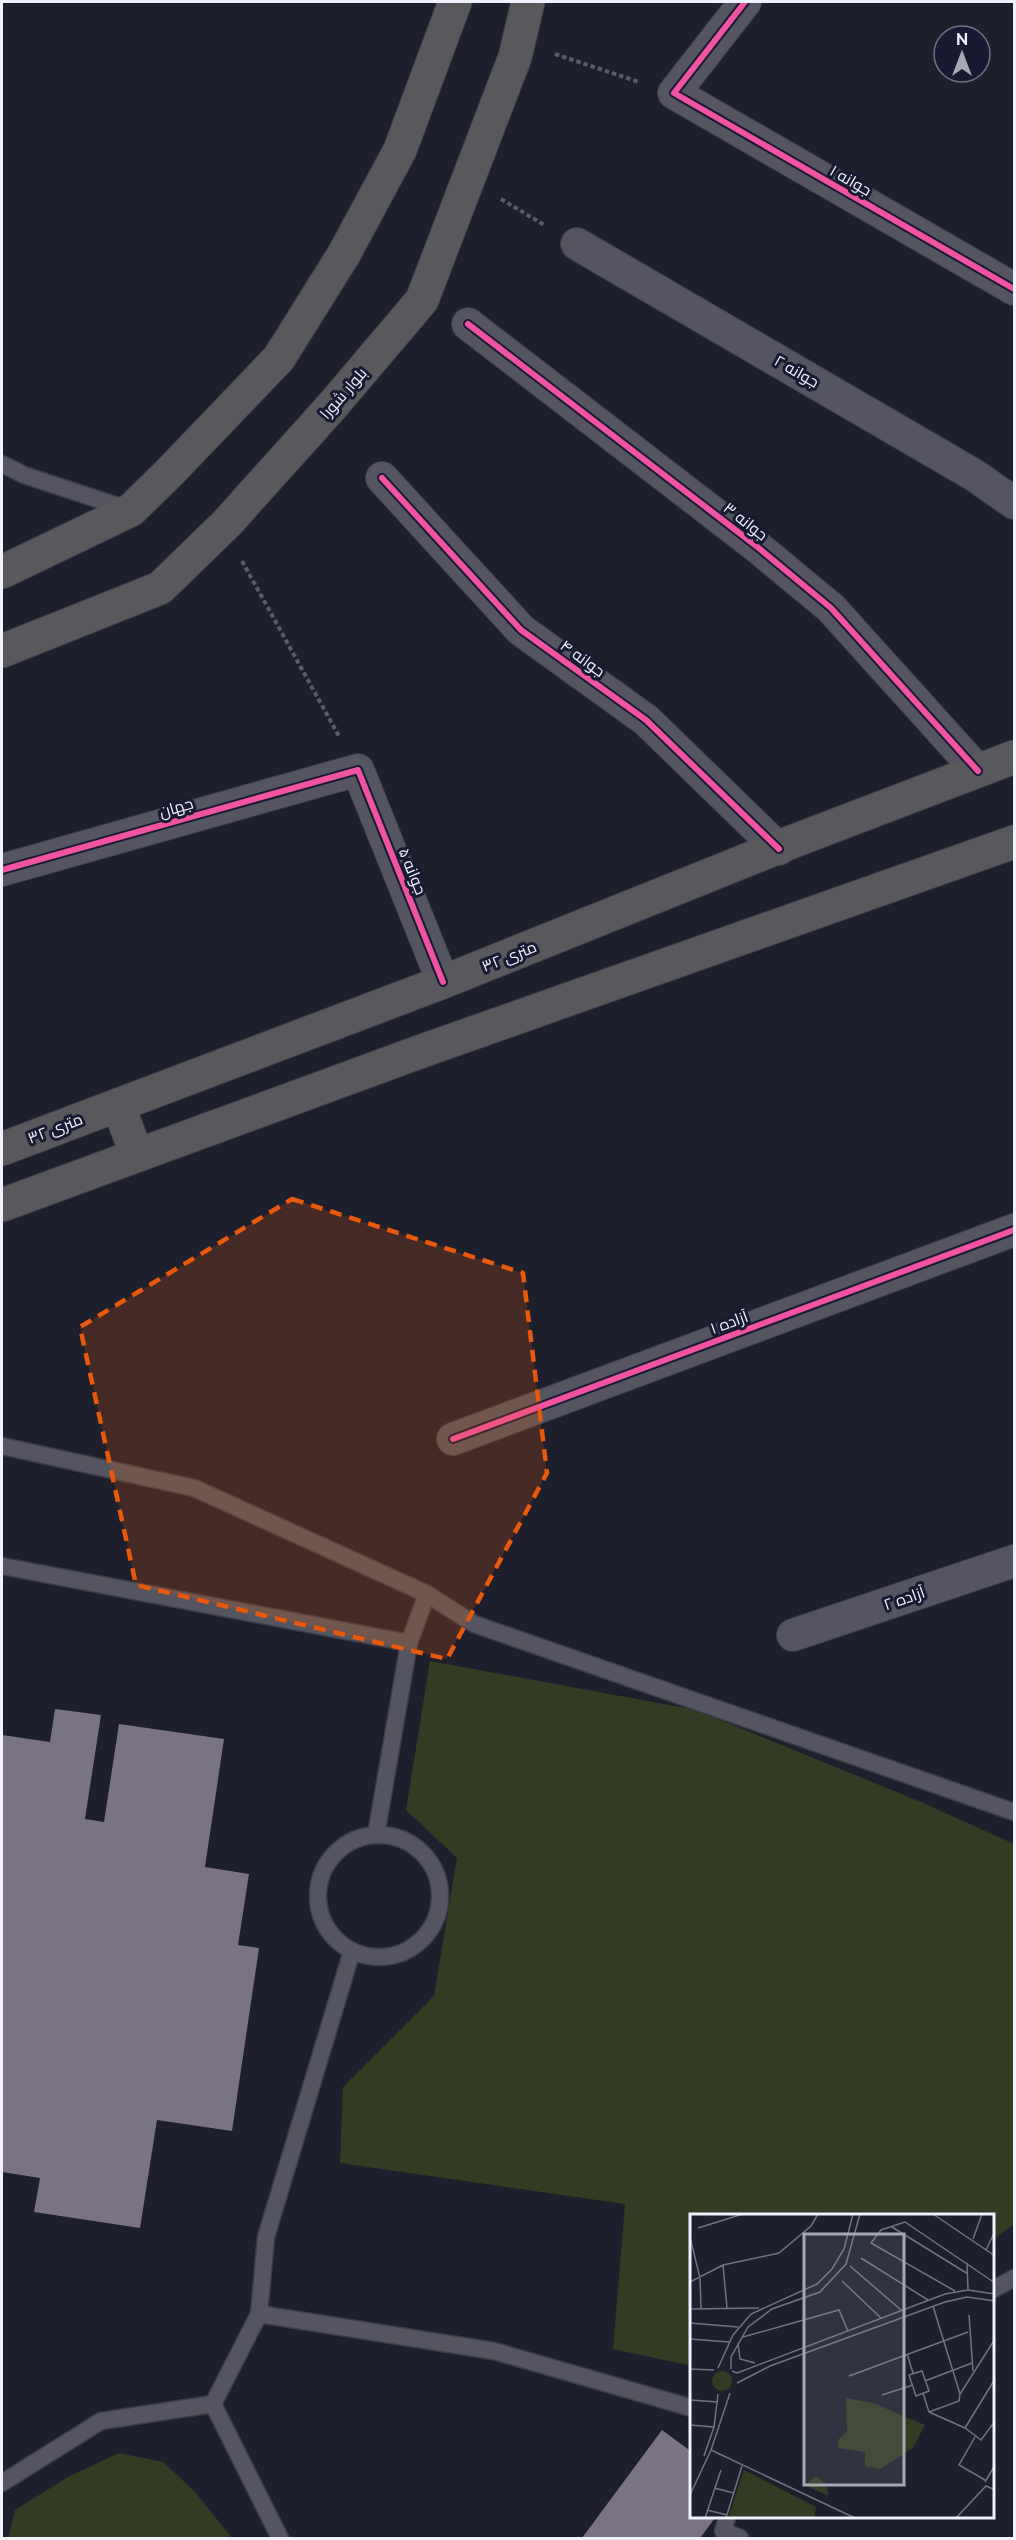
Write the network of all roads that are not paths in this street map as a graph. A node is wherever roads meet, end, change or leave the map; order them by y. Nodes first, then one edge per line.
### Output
1 (455, 2) edge
2 (528, 2) edge
3 (745, 2) edge
4 (578, 244) road end
5 (1014, 289) edge
6 (468, 324) dead end
7 (2, 464) edge
8 (382, 478) dead end
9 (1014, 503) edge
10 (130, 510) junction
11 (2, 572) edge
12 (2, 651) edge
13 (1014, 757) edge
14 (358, 770) joint
15 (978, 771) junction
16 (1014, 842) edge
17 (779, 849) junction
18 (2, 870) edge
19 (443, 982) junction
20 (118, 1105) junction
21 (2, 1149) edge
22 (137, 1155) junction
23 (2, 1205) edge
24 (1014, 1230) edge
25 (453, 1439) dead end
26 (2, 1446) edge
27 (1014, 1561) edge
28 (2, 1566) edge
29 (427, 1594) junction
30 (793, 1635) dead end
31 (410, 1643) junction
32 (1014, 1812) edge
33 (376, 1834) junction
34 (352, 1951) junction
35 (1014, 2278) edge
36 (995, 2288) edge
37 (259, 2314) junction
38 (213, 2404) junction
39 (690, 2407) edge
40 (2, 2482) edge
41 (726, 2519) edge
42 (280, 2538) edge
43 (740, 2538) edge

1 - 10 main road
2 - 12 main road, بلوار شورا
3 - 5 street, جوانه ۱
4 - 9 street, جوانه ۲
6 - 15 street, جوانه ۳
7 - 10 lane
8 - 17 street, جوانه ۴
10 - 11 main road
13 - 15 main road, ۳۲ متری
14 - 18 street, جهان
14 - 19 street, جوانه ۵
15 - 17 main road, ۳۲ متری
16 - 22 main road
17 - 19 main road, ۳۲ متری
19 - 20 main road, ۳۲ متری
20 - 21 main road, ۳۲ متری
20 - 22 main road
22 - 23 main road
24 - 25 street, آزاده ۱
26 - 29 lane
27 - 30 street, آزاده ۲
28 - 31 lane
29 - 31 lane
29 - 32 lane
31 - 33 lane
33 - 34 lane
33 - 34 lane
34 - 37 lane
35 - 36 lane
37 - 38 lane
37 - 39 lane
38 - 40 lane
38 - 42 lane
41 - 43 lane

